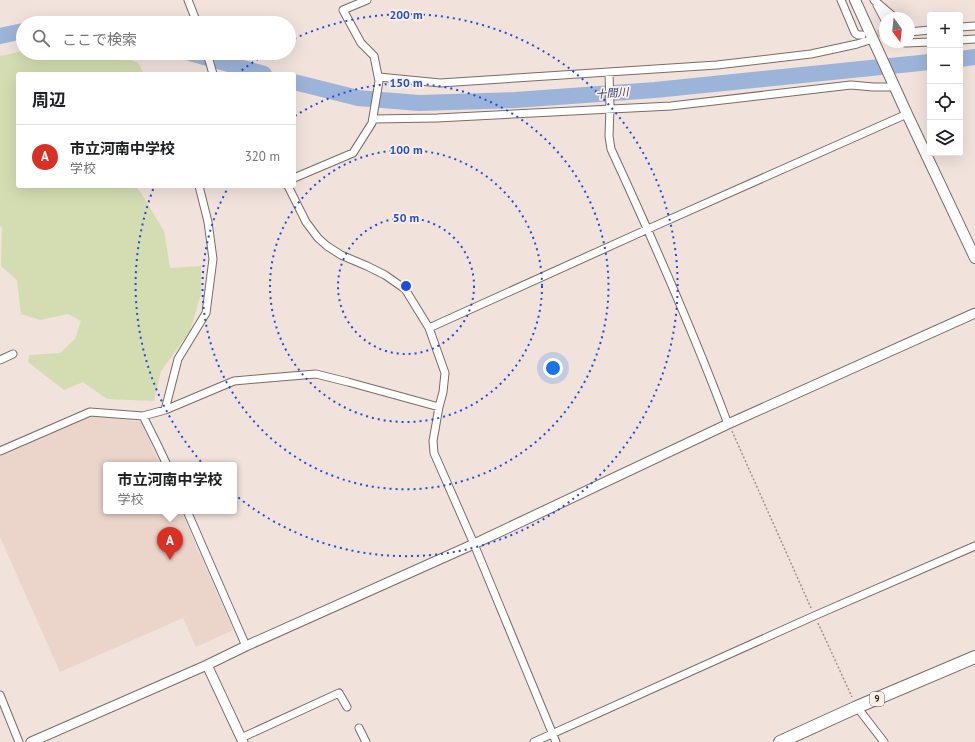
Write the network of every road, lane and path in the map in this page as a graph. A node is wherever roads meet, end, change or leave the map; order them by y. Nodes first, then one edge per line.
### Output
1 (188, 0) edge
2 (367, 0) edge
3 (842, 0) edge
4 (856, 0) edge
5 (874, 0) edge
6 (881, 12) edge
7 (888, 12) edge
8 (194, 16) edge
9 (975, 26) edge
10 (963, 27) edge
11 (915, 30) edge
12 (927, 30) edge
13 (915, 31) edge
14 (919, 31) junction
15 (862, 34) dead end
16 (975, 39) edge
17 (963, 40) edge
18 (927, 42) edge
19 (875, 43) junction
20 (915, 43) edge
21 (209, 60) edge
22 (212, 72) edge
23 (609, 75) junction
24 (379, 79) junction
25 (893, 83) junction
26 (610, 108) junction
27 (907, 114) junction
28 (374, 116) junction
29 (296, 177) edge
30 (200, 188) edge
31 (289, 188) edge
32 (648, 229) junction
33 (975, 258) edge
34 (975, 313) edge
35 (429, 328) junction
36 (13, 354) dead end
37 (0, 360) edge
38 (439, 407) junction
39 (165, 410) junction
40 (143, 416) junction
41 (728, 424) junction
42 (0, 451) edge
43 (166, 462) edge
44 (188, 514) edge
45 (474, 544) junction
46 (975, 546) edge
47 (814, 616) junction
48 (246, 646) junction
49 (975, 657) edge
50 (207, 665) junction
51 (0, 694) edge
52 (347, 707) dead end
53 (857, 707) junction
54 (359, 728) dead end
55 (552, 734) junction
56 (242, 740) edge
57 (19, 742) edge
58 (31, 742) edge
59 (366, 742) edge
60 (534, 742) edge
61 (556, 742) edge
62 (780, 742) edge
63 (884, 742) edge

1 - 8 street
2 - 24 street
3 - 15 street
4 - 19 main road
5 - 6 street
5 - 7 street
9 - 10 street
11 - 14 street
12 - 14 street
13 - 14 street
16 - 17 street
18 - 20 street
19 - 23 street
19 - 25 main road
21 - 22 street
23 - 24 street
23 - 26 street
24 - 28 street
25 - 26 street
25 - 27 main road
26 - 28 street
26 - 32 street
27 - 32 street
27 - 33 main road
28 - 29 street
30 - 39 street
31 - 35 street
32 - 35 street
32 - 41 street
34 - 41 street
35 - 38 street
36 - 37 street
38 - 39 street
38 - 45 street
39 - 40 street
40 - 42 street
40 - 43 street
41 - 45 street
41 - 47 path
44 - 48 street
45 - 48 street
45 - 55 street
46 - 47 street
47 - 53 path
47 - 55 street
48 - 50 street
49 - 53 highway, 9
50 - 56 street
50 - 58 street
51 - 57 street
52 - 56 street
53 - 62 highway, 9
53 - 63 street
54 - 59 street
55 - 60 street
55 - 61 street

